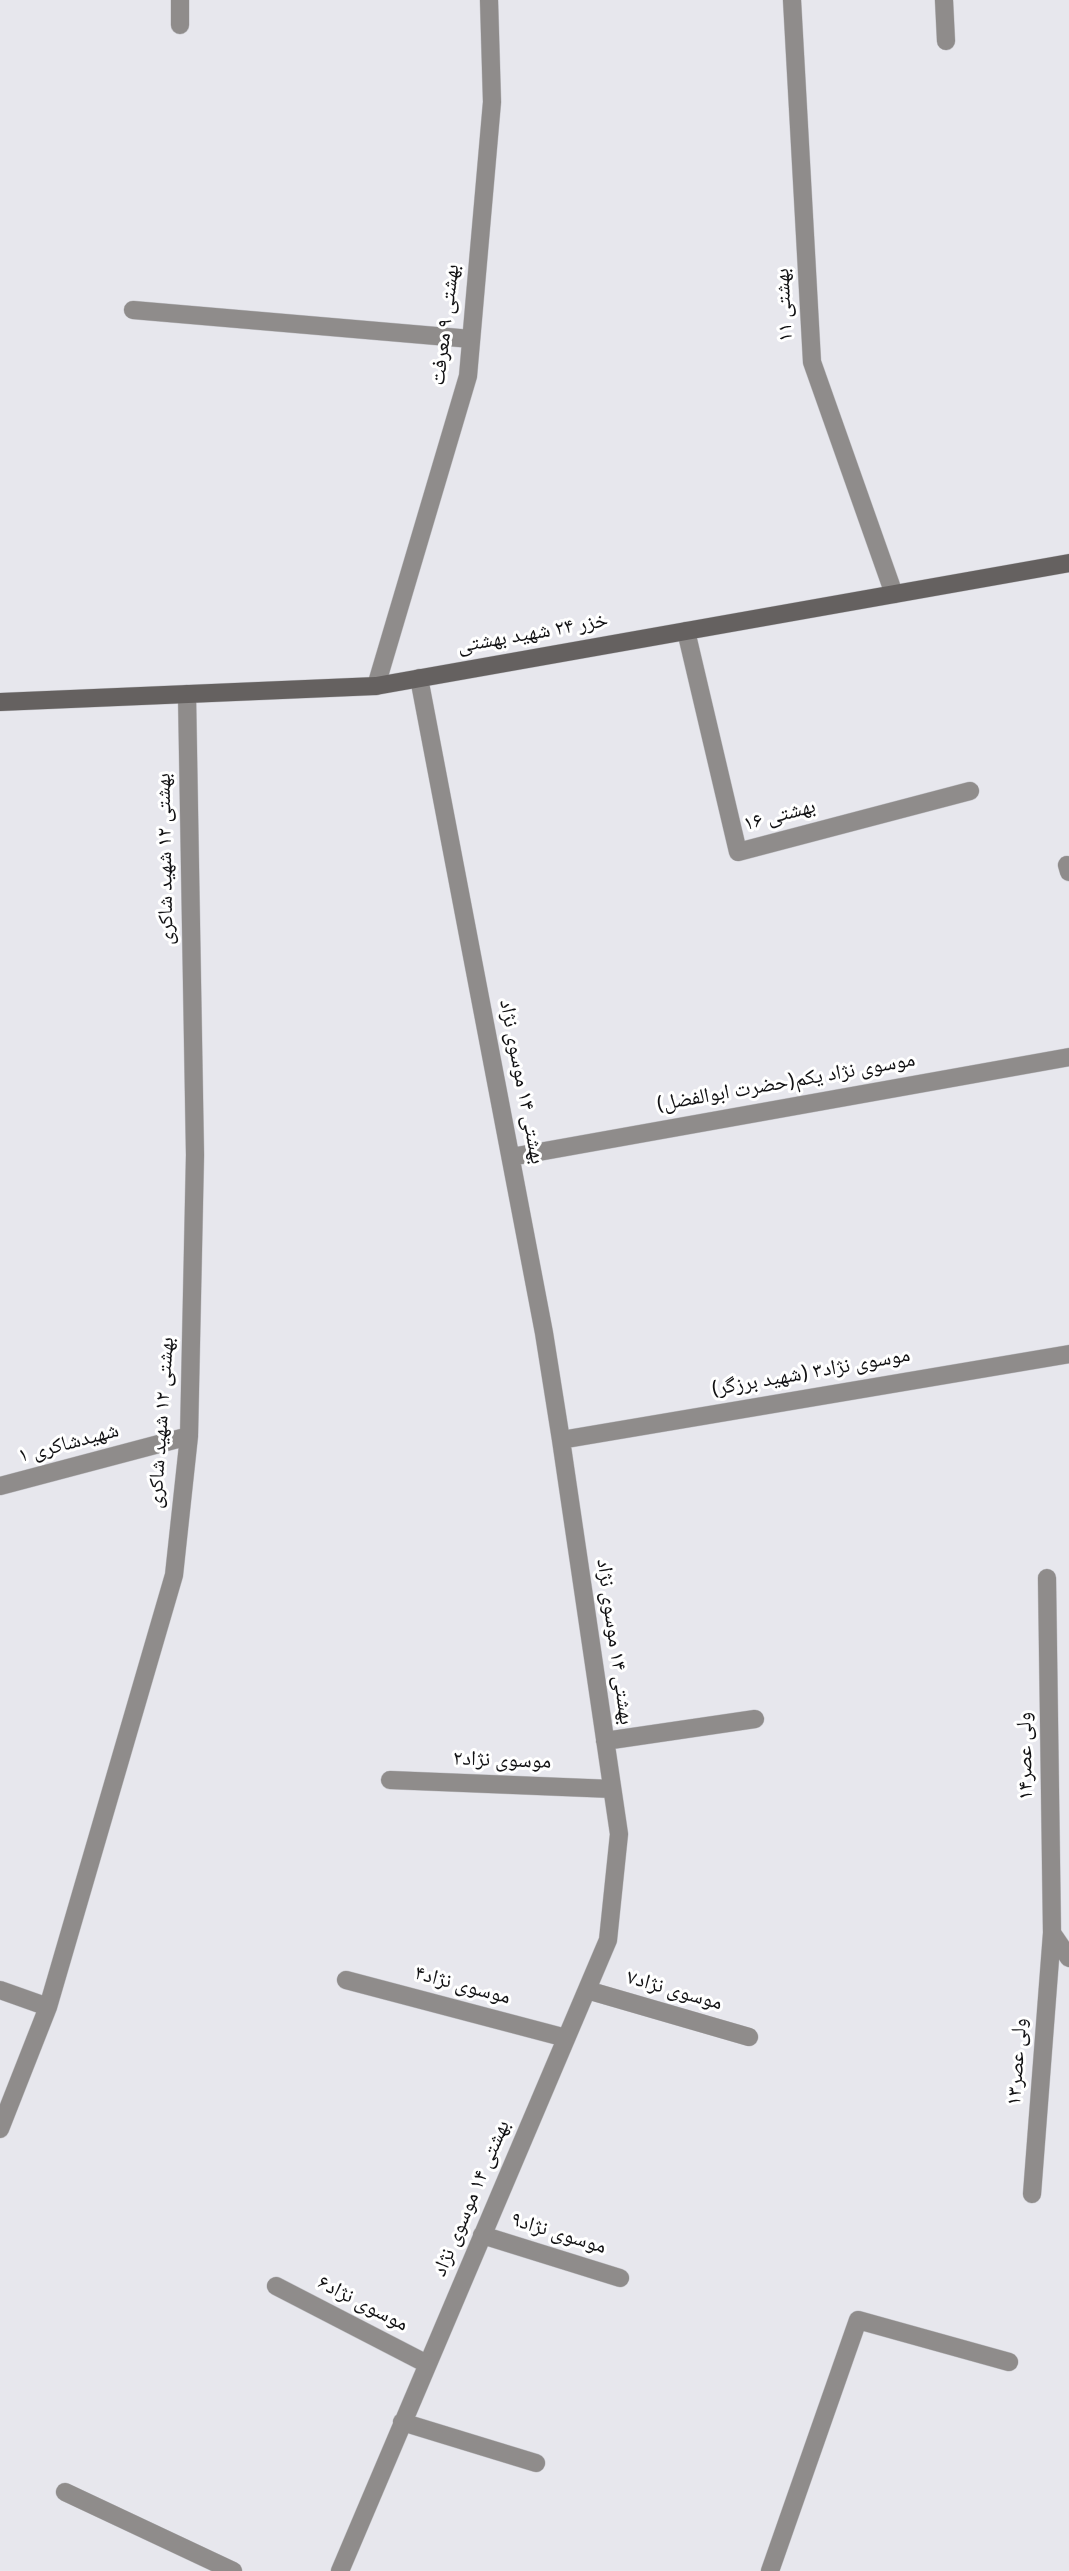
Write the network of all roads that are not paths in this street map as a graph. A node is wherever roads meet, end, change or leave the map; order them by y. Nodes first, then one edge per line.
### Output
1 (180, 0) edge
2 (489, 0) edge
3 (792, 0) edge
4 (944, 0) edge
5 (180, 25) dead end
6 (946, 41) dead end
7 (133, 310) dead end
8 (471, 339) junction
9 (1069, 563) edge
10 (894, 594) junction
11 (686, 631) junction
12 (419, 678) junction
13 (376, 686) junction
14 (187, 694) junction
15 (0, 702) edge
16 (970, 791) dead end
17 (1069, 1057) edge
18 (511, 1157) junction
19 (1069, 1354) edge
20 (190, 1436) junction
21 (561, 1440) junction
22 (0, 1486) edge
23 (1047, 1578) dead end
24 (755, 1719) dead end
25 (605, 1741) junction
26 (390, 1780) dead end
27 (612, 1790) junction
28 (1061, 1932) edge
29 (1069, 1958) edge
30 (346, 1980) dead end
31 (0, 1990) edge
32 (587, 1990) junction
33 (48, 2007) junction
34 (749, 2037) dead end
35 (566, 2038) junction
36 (0, 2129) edge
37 (1032, 2194) dead end
38 (482, 2235) junction
39 (620, 2278) dead end
40 (276, 2286) dead end
41 (1009, 2362) dead end
42 (427, 2364) junction
43 (402, 2422) junction
44 (536, 2463) dead end
45 (65, 2492) dead end
46 (233, 2571) edge
47 (340, 2571) edge
48 (769, 2571) edge

1 - 5 street
2 - 8 street, بهشتی ۹ معرفت
3 - 10 street, بهشتی ۱۱
4 - 6 street
7 - 8 street
8 - 13 street, بهشتی ۹ معرفت
9 - 10 street, خزر ۲۴ شهید بهشتی
10 - 11 street, خزر ۲۴ شهید بهشتی
11 - 12 street, خزر ۲۴ شهید بهشتی
11 - 16 street, بهشتی ۱۶
12 - 13 street, خزر ۲۴ شهید بهشتی
12 - 18 street, بهشتی ۱۴ موسوی نژاد
13 - 14 street, خزر ۲۴ شهید بهشتی
14 - 15 street, خزر ۲۴ شهید بهشتی
14 - 20 street, بهشتی ۱۲ شهید شاکری
17 - 18 street, موسوی نژاد یکم(حضرت ابوالفضل)
18 - 21 street, بهشتی ۱۴ موسوی نژاد
19 - 21 street, موسوی نژاد۳ (شهید برزگر)
20 - 22 street, شهیدشاکری ۱
20 - 33 street, بهشتی ۱۲ شهید شاکری
21 - 25 street, بهشتی ۱۴ موسوی نژاد
23 - 28 street, ولی عصر۱۴
24 - 25 street
25 - 27 street, بهشتی ۱۴ موسوی نژاد
26 - 27 street, موسوی نژاد۲
27 - 32 street, بهشتی ۱۴ موسوی نژاد
28 - 29 street
28 - 37 street, ولی عصر۱۳
30 - 35 street, موسوی نژاد۴
31 - 33 street
32 - 34 street, موسوی نژاد۷
32 - 35 street, بهشتی ۱۴ موسوی نژاد
33 - 36 street, بهشتی ۱۲ شهید شاکری
35 - 38 street, بهشتی ۱۴ موسوی نژاد
38 - 39 street, موسوی نژاد۹
38 - 42 street, بهشتی ۱۴ موسوی نژاد
40 - 42 street, موسوی نژاد۶
41 - 48 street
42 - 43 street, بهشتی ۱۴ موسوی نژاد
43 - 44 street
43 - 47 street, بهشتی ۱۴ موسوی نژاد
45 - 46 street

